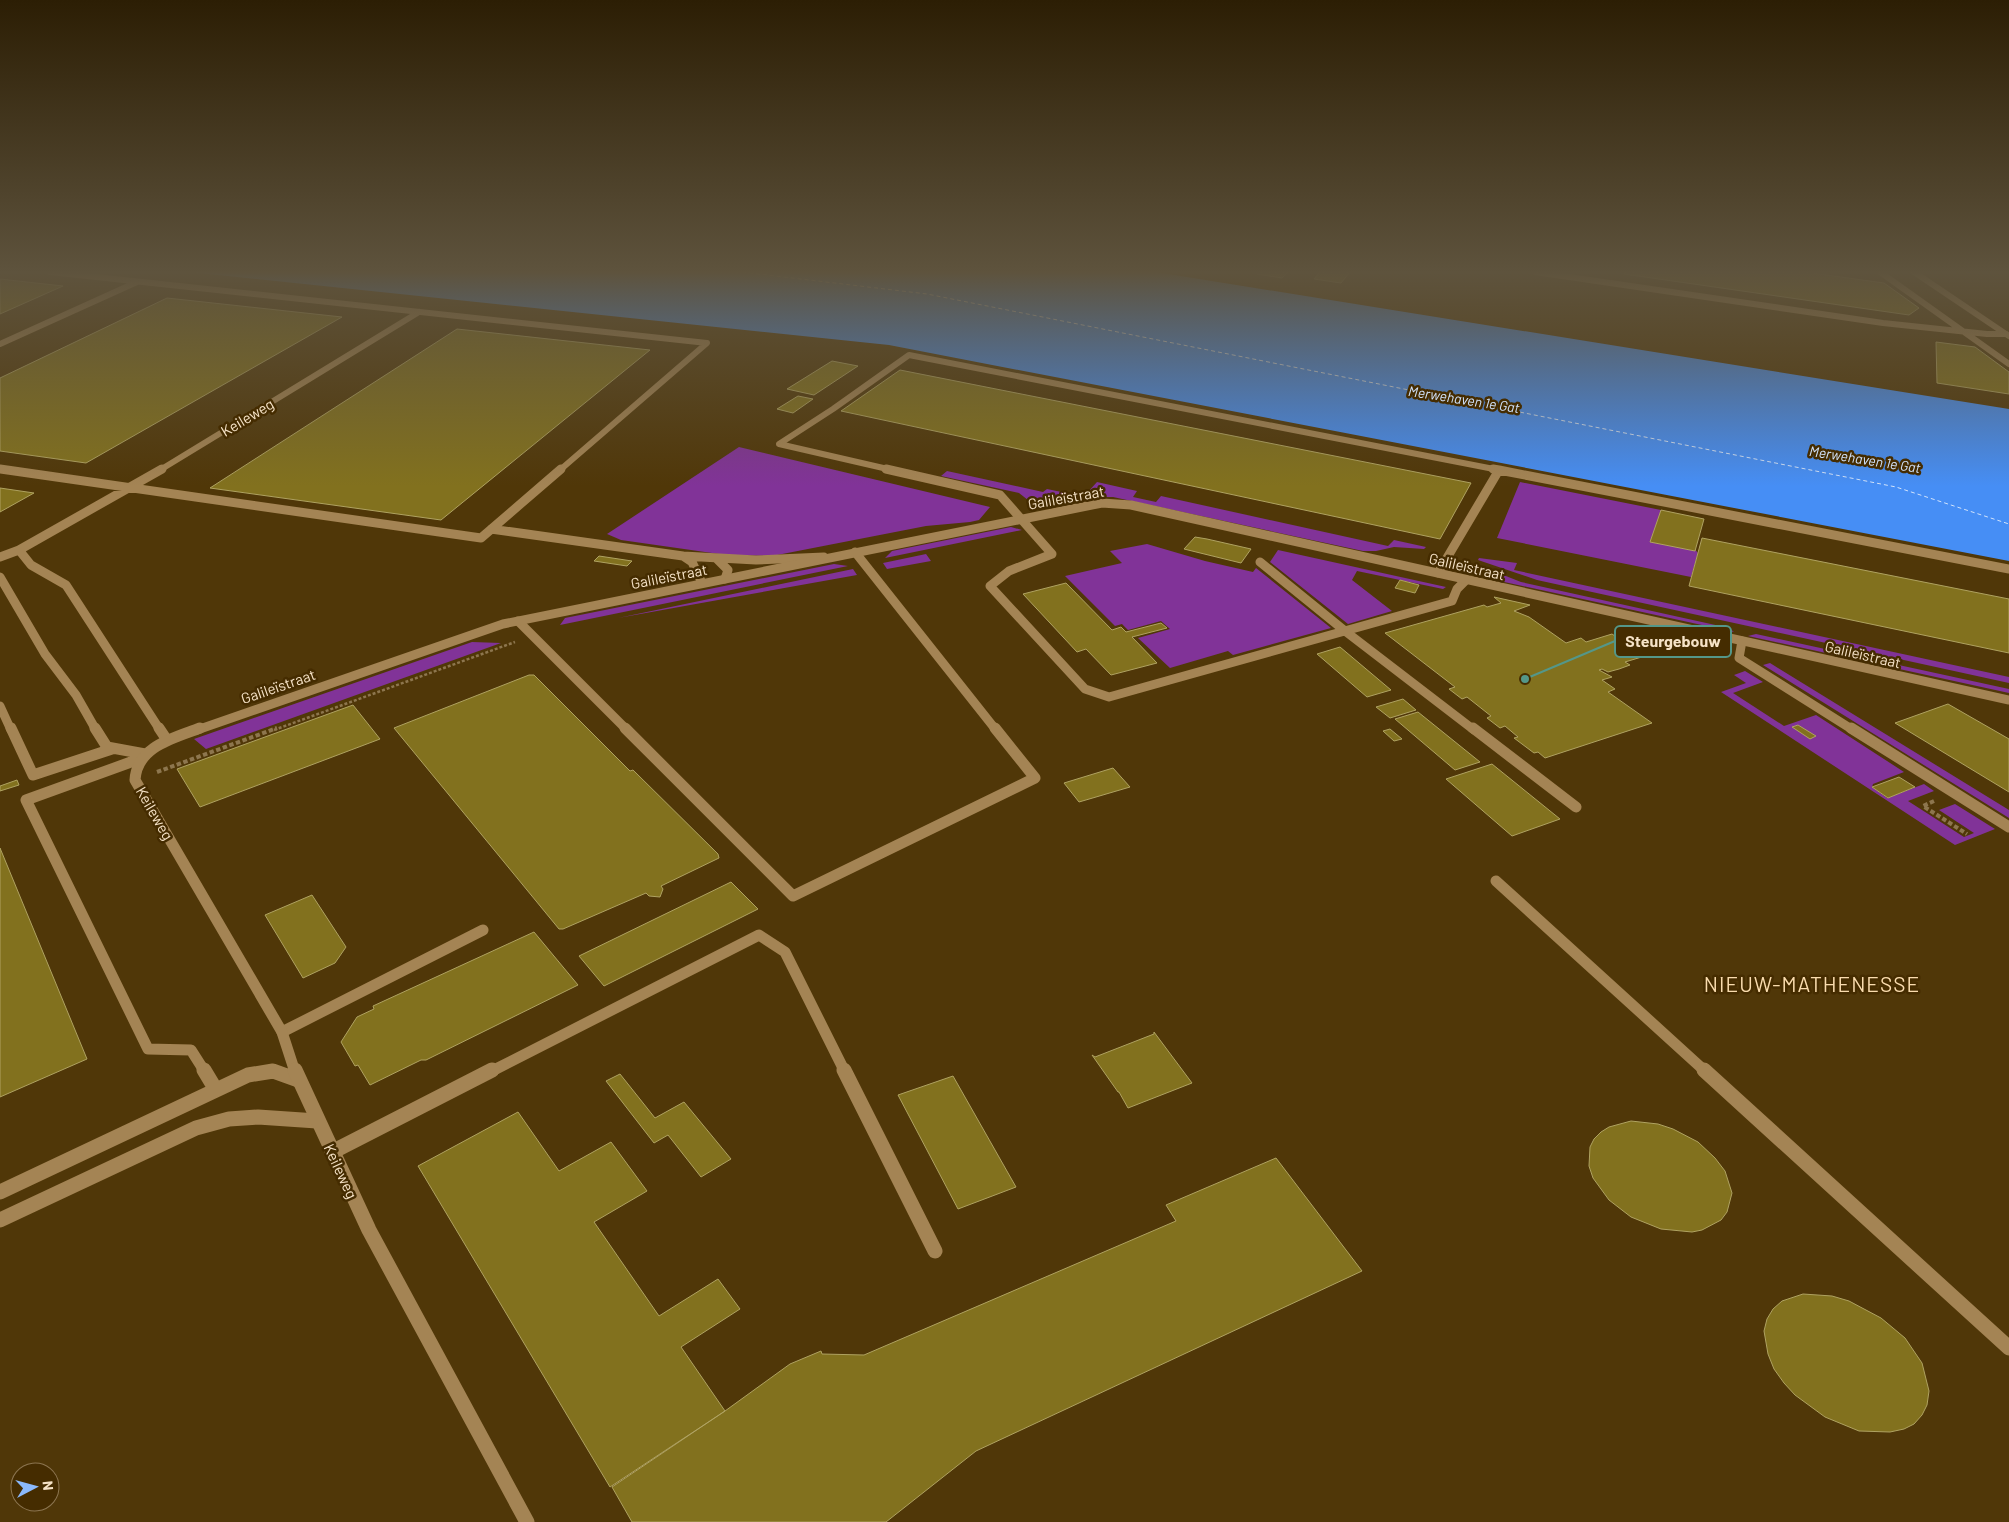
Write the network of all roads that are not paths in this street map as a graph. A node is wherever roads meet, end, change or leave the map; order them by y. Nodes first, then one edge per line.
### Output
1 (368, 343) edge
2 (707, 343) edge
3 (1978, 343) edge
4 (2009, 364) edge
5 (0, 469) edge
6 (1499, 470) junction
7 (130, 488) junction
8 (1021, 519) junction
9 (491, 530) junction
10 (19, 550) junction
11 (856, 552) junction
12 (683, 556) junction
13 (835, 556) junction
14 (0, 558) edge
15 (717, 560) junction
16 (1260, 562) dead end
17 (2009, 569) edge
18 (1438, 573) junction
19 (0, 577) edge
20 (725, 579) junction
21 (1466, 580) junction
22 (702, 583) junction
23 (518, 621) junction
24 (1346, 631) junction
25 (1742, 641) junction
26 (2009, 700) edge
27 (0, 706) edge
28 (166, 740) junction
29 (112, 749) junction
30 (144, 756) junction
31 (1576, 807) dead end
32 (2009, 827) edge
33 (1496, 881) dead end
34 (483, 930) dead end
35 (282, 1032) junction
36 (298, 1080) junction
37 (216, 1090) junction
38 (317, 1120) junction
39 (332, 1152) junction
40 (0, 1192) edge
41 (0, 1220) edge
42 (935, 1250) dead end
43 (2009, 1348) edge
44 (527, 1522) edge

1 - 7 street, Keileweg
2 - 9 street
3 - 4 street
5 - 7 street
6 - 8 street
6 - 17 street
6 - 18 street
7 - 9 street
7 - 10 street, Keileweg
8 - 11 street, Galileïstraat
8 - 18 street, Galileïstraat
8 - 24 street
9 - 12 street
10 - 14 street, Keileweg
10 - 28 street
11 - 13 street, Galileïstraat
11 - 23 street
12 - 15 street
12 - 22 street
13 - 15 street
13 - 20 street, Galileïstraat
15 - 20 street
16 - 24 street
18 - 21 street, Galileïstraat
19 - 29 street
20 - 22 street, Galileïstraat
21 - 24 street
21 - 25 street, Galileïstraat
22 - 23 street, Galileïstraat
23 - 28 street, Galileïstraat
24 - 31 street
25 - 26 street, Galileïstraat
25 - 32 street
27 - 29 street
28 - 30 street
29 - 30 street
30 - 35 street, Keileweg
30 - 37 street
33 - 43 street
34 - 35 street
35 - 36 street, Keileweg
36 - 37 street
36 - 38 street, Keileweg
37 - 40 street
38 - 39 street, Keileweg
38 - 41 street
39 - 42 street
39 - 44 street, Keileweg

